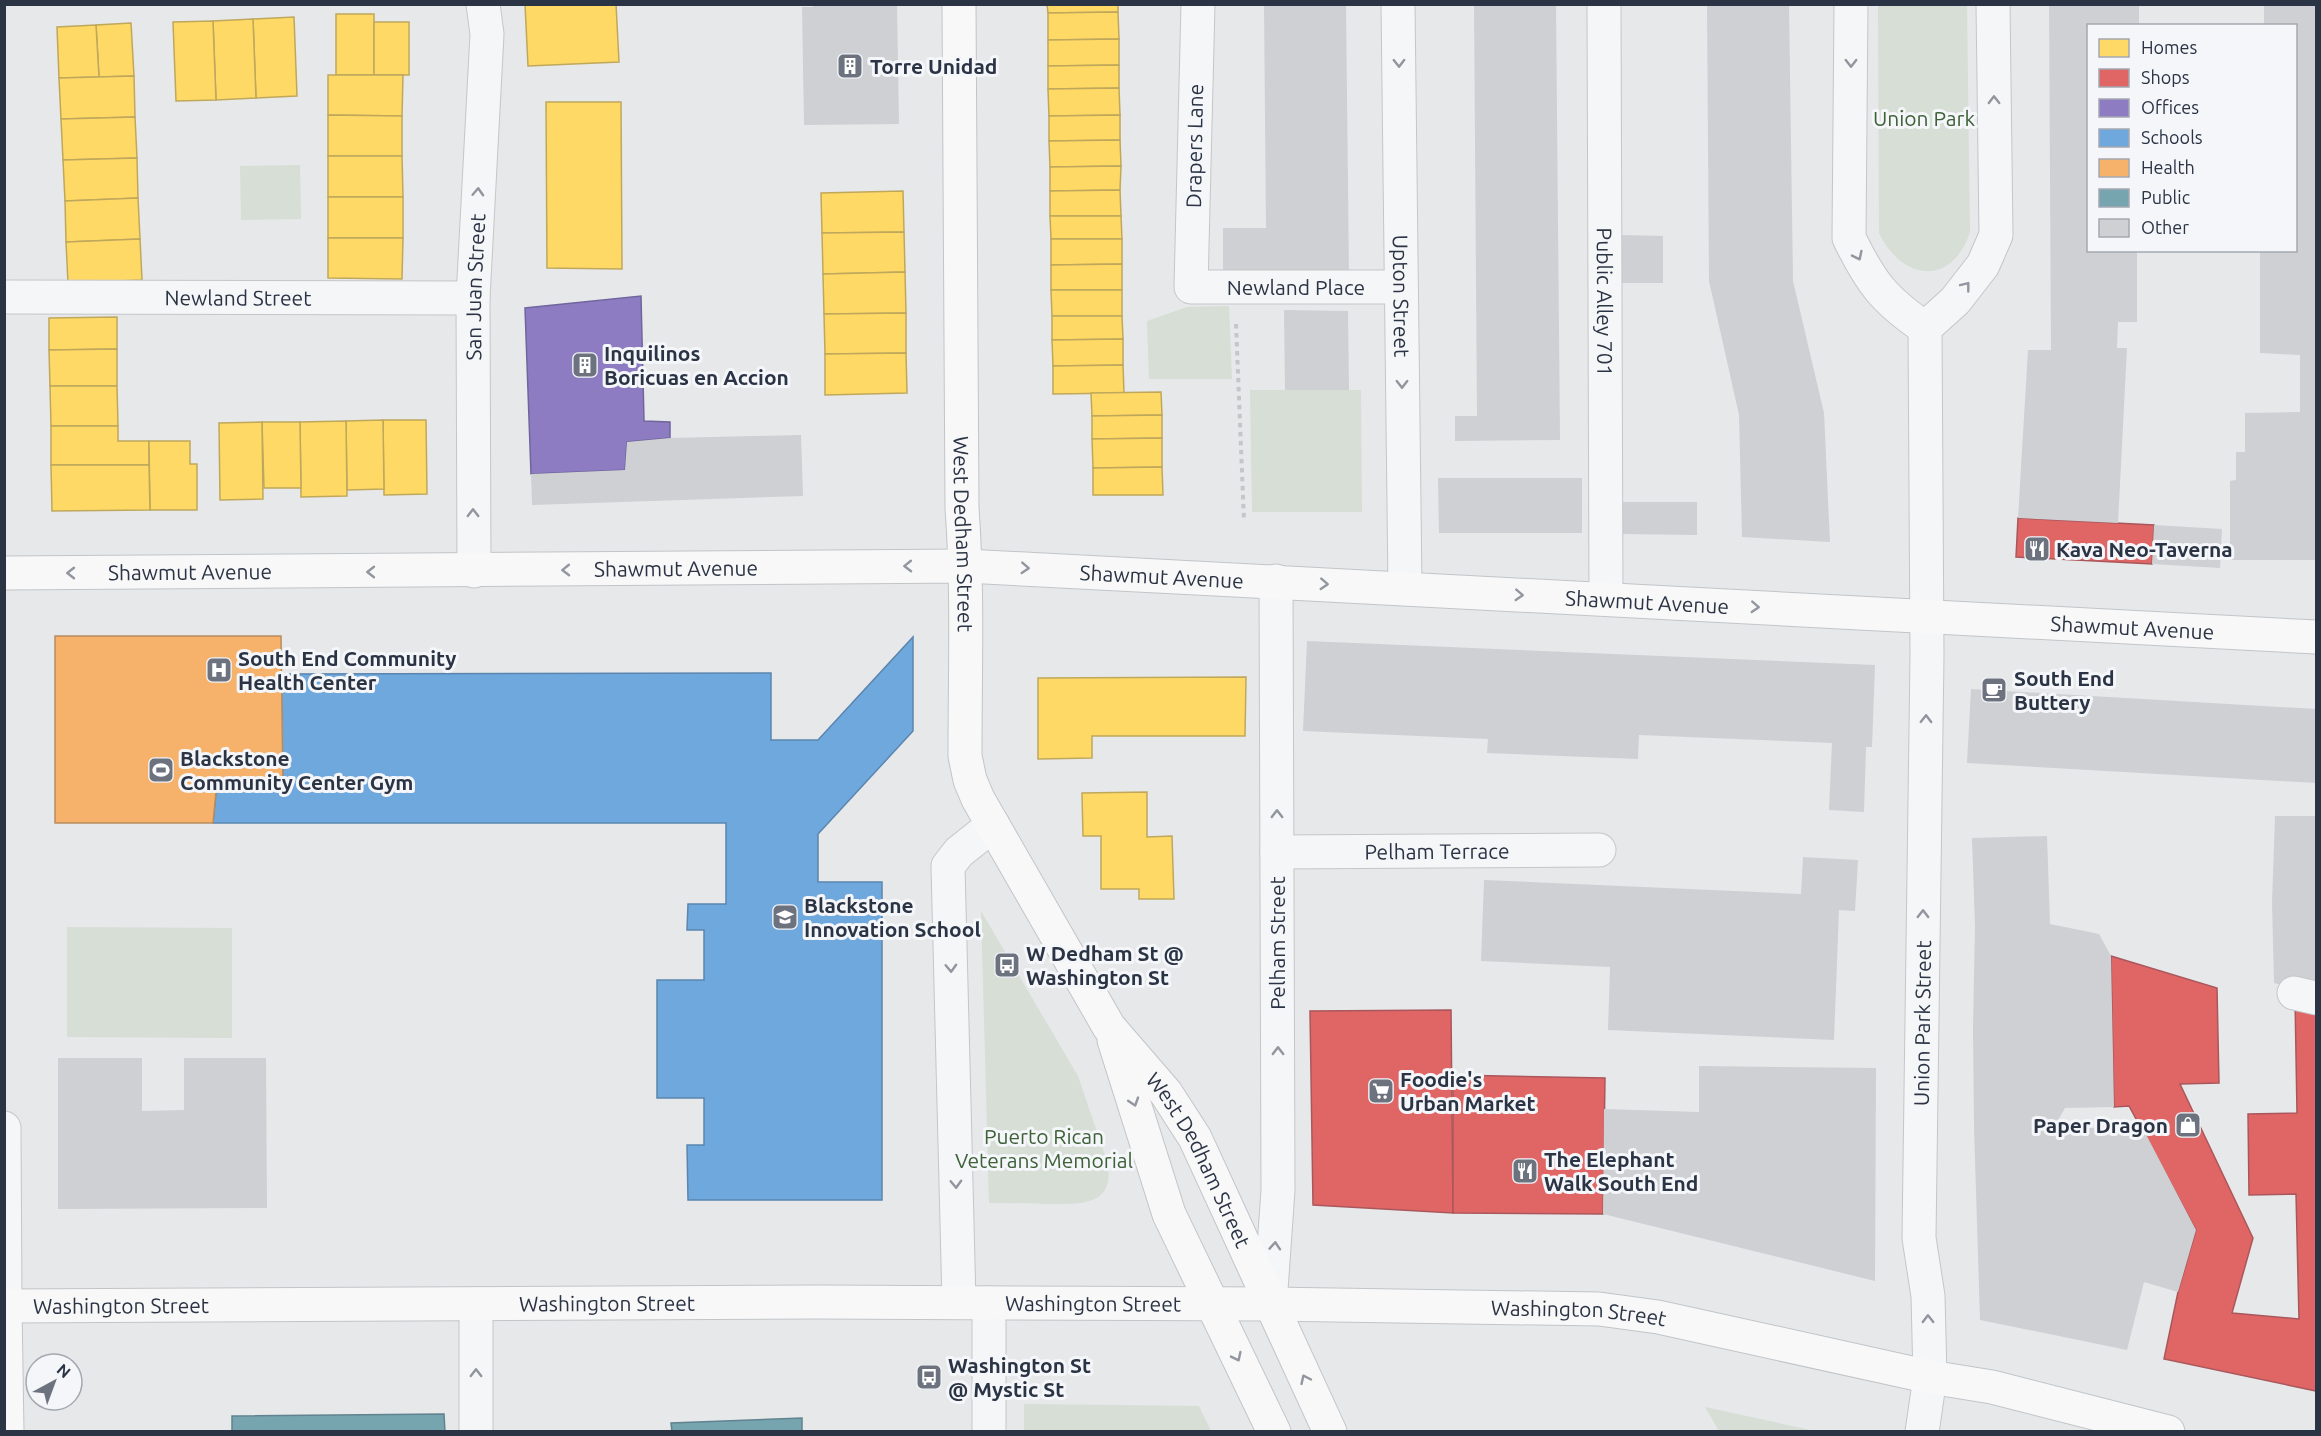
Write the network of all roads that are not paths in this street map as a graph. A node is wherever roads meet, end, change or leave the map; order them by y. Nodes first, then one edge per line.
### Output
1 (483, 4) edge
2 (959, 4) edge
3 (1198, 4) edge
4 (1398, 4) edge
5 (1604, 4) edge
6 (1851, 4) edge
7 (1993, 4) edge
8 (1191, 287) joint
9 (1401, 287) junction
10 (4, 297) edge
11 (473, 298) junction
12 (1925, 328) junction
13 (966, 566) junction
14 (474, 571) junction
15 (4, 573) edge
16 (1276, 581) junction
17 (1405, 588) junction
18 (1606, 599) junction
19 (1926, 616) junction
20 (2316, 637) edge
21 (993, 825) junction
22 (1599, 849) dead end
23 (1277, 852) junction
24 (1109, 1027) junction
25 (4, 1128) edge
26 (974, 1303) junction
27 (476, 1304) junction
28 (1211, 1304) junction
29 (1270, 1304) junction
30 (5, 1306) edge
31 (1930, 1377) junction
32 (7, 1431) edge
33 (476, 1431) edge
34 (988, 1431) edge
35 (1274, 1431) edge
36 (1330, 1431) edge
37 (1922, 1431) edge
38 (2168, 1431) edge

11 -> 1 street, San Juan Street
2 - 13 main road, West Dedham Street
3 - 8 street, Drapers Lane
4 -> 9 street, Upton Street
5 - 18 street, Public Alley 701
6 -> 12 street
12 -> 7 street
8 - 9 street, Newland Place
9 -> 17 street, Upton Street
10 - 11 street, Newland Street
14 -> 11 street, San Juan Street
12 - 19 street
13 -> 14 main road, Shawmut Avenue
13 -> 16 main road, Shawmut Avenue
13 - 21 main road, West Dedham Street
14 -> 15 main road, Shawmut Avenue
16 -> 17 main road, Shawmut Avenue
23 -> 16 street, Pelham Street
17 -> 18 main road, Shawmut Avenue
18 -> 19 main road, Shawmut Avenue
19 - 20 main road, Shawmut Avenue
31 -> 19 street, Union Park Street
21 - 24 main road, West Dedham Street
21 -> 26 street
22 - 23 street, Pelham Terrace
29 -> 23 street, Pelham Street
24 -> 28 main road, West Dedham Street
24 - 29 main road, West Dedham Street
25 - 30 street
26 - 27 main road, Washington Street
26 - 28 main road, Washington Street
26 - 34 street
27 - 30 main road, Washington Street
33 -> 27 street
28 - 29 main road, Washington Street
28 -> 35 main road, West Dedham Street
29 - 31 main road, Washington Street
36 -> 29 main road, West Dedham Street
30 - 32 main road
31 - 37 street, Union Park Street
31 - 38 main road, Washington Street

